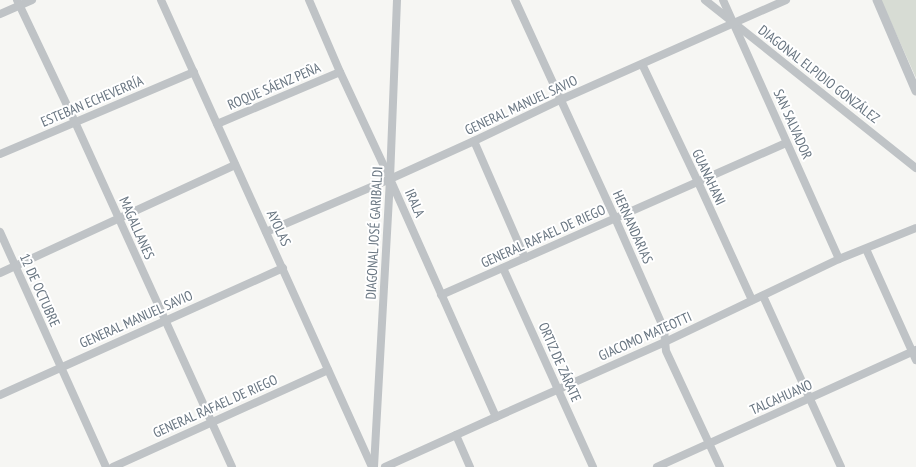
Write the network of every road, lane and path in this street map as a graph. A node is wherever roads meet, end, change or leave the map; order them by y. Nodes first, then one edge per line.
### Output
1 (32, 0) edge
2 (163, 0) edge
3 (309, 0) edge
4 (397, 0) edge
5 (515, 0) edge
6 (705, 0) edge
7 (723, 0) edge
8 (786, 0) edge
9 (877, 0) edge
10 (18, 3) edge
11 (0, 14) edge
12 (734, 23) junction
13 (642, 64) junction
14 (194, 72) junction
15 (340, 72) junction
16 (916, 91) edge
17 (560, 100) junction
18 (75, 122) junction
19 (217, 124) junction
20 (474, 141) junction
21 (786, 143) junction
22 (0, 154) edge
23 (235, 165) junction
24 (916, 168) edge
25 (390, 179) junction
26 (698, 182) junction
27 (119, 218) junction
28 (615, 218) junction
29 (916, 228) edge
30 (0, 232) edge
31 (266, 232) junction
32 (866, 249) junction
33 (525, 258) junction
34 (839, 259) junction
35 (15, 266) junction
36 (283, 268) junction
37 (503, 268) junction
38 (0, 273) edge
39 (441, 295) junction
40 (762, 296) junction
41 (752, 300) junction
42 (165, 321) junction
43 (665, 342) junction
44 (914, 351) edge
45 (916, 360) edge
46 (61, 367) junction
47 (328, 370) junction
48 (558, 389) junction
49 (0, 394) edge
50 (810, 398) junction
51 (496, 416) junction
52 (212, 422) junction
53 (456, 435) junction
54 (710, 443) junction
55 (106, 467) edge
56 (113, 467) edge
57 (232, 467) edge
58 (373, 467) edge
59 (385, 467) edge
60 (470, 467) edge
61 (593, 467) edge
62 (657, 467) edge
63 (720, 467) edge
64 (842, 467) edge

1 - 10 street
2 - 14 street, AYOLAS
3 - 15 street, IRALA
4 - 25 street, DIAGONAL JOSÉ GARIBALDI
5 - 17 street, HERNANDARIAS
6 - 12 street, DIAGONAL ELPIDIO GONZÁLEZ
7 - 12 street, SAN SALVADOR
8 - 12 street, GENERAL MANUEL SAVIO
9 - 16 street
10 - 11 street
10 - 18 street, MAGALLANES
12 - 13 street, GENERAL MANUEL SAVIO
12 - 21 street, SAN SALVADOR
12 - 24 street, DIAGONAL ELPIDIO GONZÁLEZ
13 - 17 street, GENERAL MANUEL SAVIO
13 - 26 street, GUANAHANI
14 - 18 street, ESTEBAN ECHEVERRÍA
14 - 19 street, AYOLAS
15 - 19 street, ROQUE SÁENZ PEÑA
15 - 25 street, IRALA
17 - 20 street, GENERAL MANUEL SAVIO
17 - 28 street, HERNANDARIAS
18 - 22 street, ESTEBAN ECHEVERRÍA
18 - 27 street, MAGALLANES
19 - 23 street, AYOLAS
20 - 25 street, GENERAL MANUEL SAVIO
20 - 33 street
21 - 26 street, GENERAL RAFAEL DE RIEGO
21 - 34 street, SAN SALVADOR
23 - 27 street
23 - 31 street, AYOLAS
25 - 31 street, GENERAL MANUEL SAVIO
25 - 39 street, IRALA
25 - 58 street, DIAGONAL JOSÉ GARIBALDI
26 - 28 street, GENERAL RAFAEL DE RIEGO
26 - 41 street, GUANAHANI
27 - 35 street
27 - 42 street, MAGALLANES
28 - 33 street, GENERAL RAFAEL DE RIEGO
28 - 43 street, HERNANDARIAS
29 - 32 street, GIACOMO MATEOTTI
30 - 35 street, 12 DE OCTUBRE
31 - 36 street, AYOLAS
32 - 34 street, GIACOMO MATEOTTI
32 - 44 street
33 - 37 street, GENERAL RAFAEL DE RIEGO
34 - 40 street, GIACOMO MATEOTTI
35 - 38 street
35 - 46 street, 12 DE OCTUBRE
36 - 42 street, GENERAL MANUEL SAVIO
36 - 47 street, AYOLAS
37 - 39 street, GENERAL RAFAEL DE RIEGO
37 - 48 street, ORTIZ DE ZÁRATE
39 - 51 street, IRALA
40 - 41 street, GIACOMO MATEOTTI
40 - 50 street
41 - 43 street, GIACOMO MATEOTTI
42 - 46 street, GENERAL MANUEL SAVIO
42 - 52 street, MAGALLANES
43 - 48 street, GIACOMO MATEOTTI
43 - 54 street, HERNANDARIAS
44 - 45 street
44 - 50 street, TALCAHUANO
46 - 49 street, GENERAL MANUEL SAVIO
46 - 55 street, 12 DE OCTUBRE
47 - 52 street, GENERAL RAFAEL DE RIEGO
47 - 58 street, AYOLAS
48 - 51 street, GIACOMO MATEOTTI
48 - 61 street, ORTIZ DE ZÁRATE
50 - 54 street, TALCAHUANO
50 - 64 street
51 - 53 street, GIACOMO MATEOTTI
52 - 56 street, GENERAL RAFAEL DE RIEGO
52 - 57 street, MAGALLANES
53 - 59 street, GIACOMO MATEOTTI
53 - 60 street
54 - 62 street, TALCAHUANO
54 - 63 street, HERNANDARIAS

